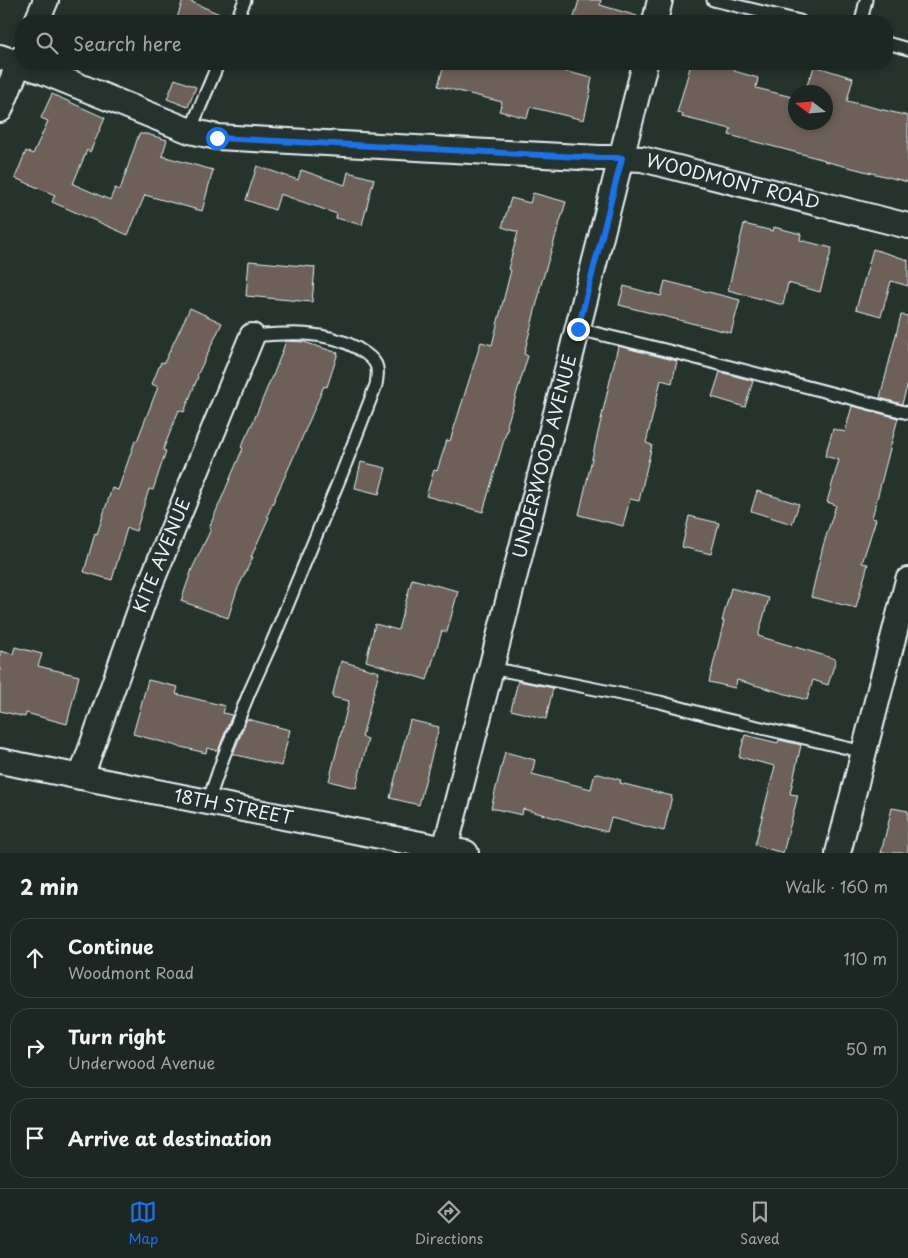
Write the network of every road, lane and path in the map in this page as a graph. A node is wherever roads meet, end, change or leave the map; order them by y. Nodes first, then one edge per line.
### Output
1 (46, 0) edge
2 (245, 0) edge
3 (660, 0) edge
4 (713, 0) edge
5 (866, 0) edge
6 (40, 15) edge
7 (239, 15) edge
8 (656, 15) edge
9 (775, 15) edge
10 (862, 15) edge
11 (893, 46) edge
12 (908, 50) edge
13 (13, 60) edge
14 (39, 70) edge
15 (215, 70) edge
16 (644, 70) edge
17 (0, 110) edge
18 (190, 131) junction
19 (622, 158) junction
20 (908, 226) edge
21 (578, 329) junction
22 (252, 336) joint
23 (908, 413) edge
24 (908, 580) edge
25 (491, 668) junction
26 (864, 752) junction
27 (0, 761) edge
28 (81, 776) junction
29 (208, 802) junction
30 (453, 851) edge
31 (838, 853) edge

1 - 6 street
2 - 7 lane
3 - 8 street
4 - 9 lane
5 - 10 lane
11 - 12 lane
13 - 17 street
14 - 18 street, WOODMONT ROAD
15 - 18 lane
16 - 19 street, UNDERWOOD AVENUE
18 - 19 street, WOODMONT ROAD
19 - 20 street, WOODMONT ROAD
19 - 21 street, UNDERWOOD AVENUE
21 - 23 lane
21 - 25 street, UNDERWOOD AVENUE
22 - 28 street, KITE AVENUE
22 - 29 lane
24 - 26 street
25 - 26 lane
25 - 30 street, UNDERWOOD AVENUE
26 - 31 street
27 - 28 street, 18TH STREET
28 - 29 street, 18TH STREET
29 - 30 street, 18TH STREET

